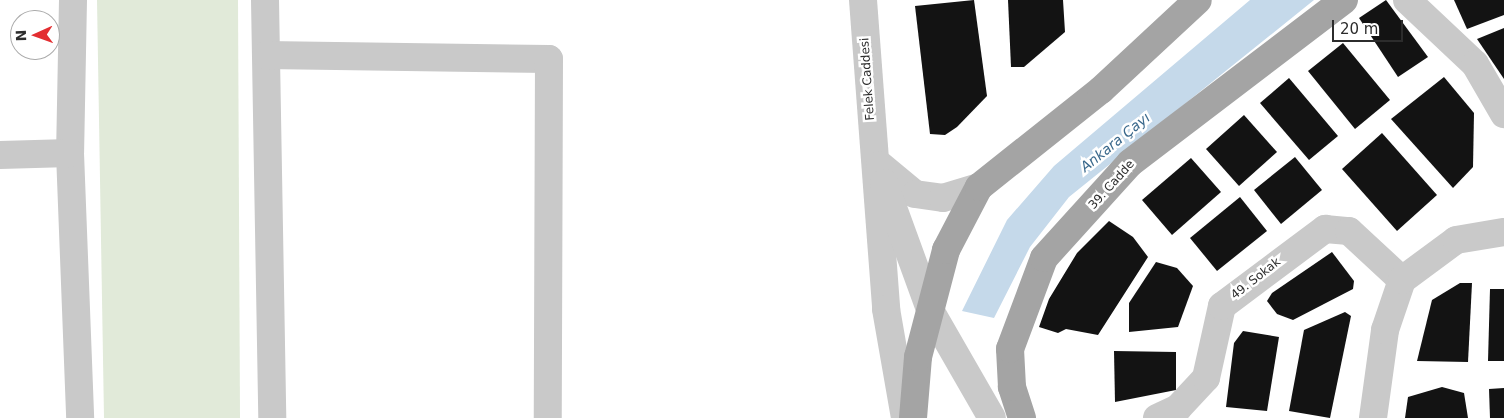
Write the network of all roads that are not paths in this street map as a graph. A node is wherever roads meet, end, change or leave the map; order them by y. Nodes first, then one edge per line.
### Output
1 (73, 0) edge
2 (265, 0) edge
3 (863, 0) edge
4 (1198, 0) edge
5 (1344, 0) edge
6 (1407, 0) edge
7 (266, 56) junction
8 (1504, 114) edge
9 (70, 153) junction
10 (0, 155) edge
11 (874, 158) junction
12 (980, 187) junction
13 (1504, 232) edge
14 (1402, 280) junction
15 (931, 312) junction
16 (80, 418) edge
17 (272, 418) edge
18 (548, 418) edge
19 (905, 418) edge
20 (913, 418) edge
21 (992, 418) edge
22 (1022, 418) edge
23 (1157, 418) edge
24 (1373, 418) edge

1 - 9 street
2 - 7 street
3 - 11 street, Felek Caddesi
4 - 12 main road
5 - 22 main road, 39. Cadde
6 - 8 street
7 - 17 street
7 - 18 street
9 - 10 street
9 - 16 street
11 - 12 street
11 - 15 street
11 - 19 street, Felek Caddesi
12 - 15 main road
13 - 14 street
14 - 23 street, 49. Sokak
14 - 24 street
15 - 20 main road
15 - 21 street

